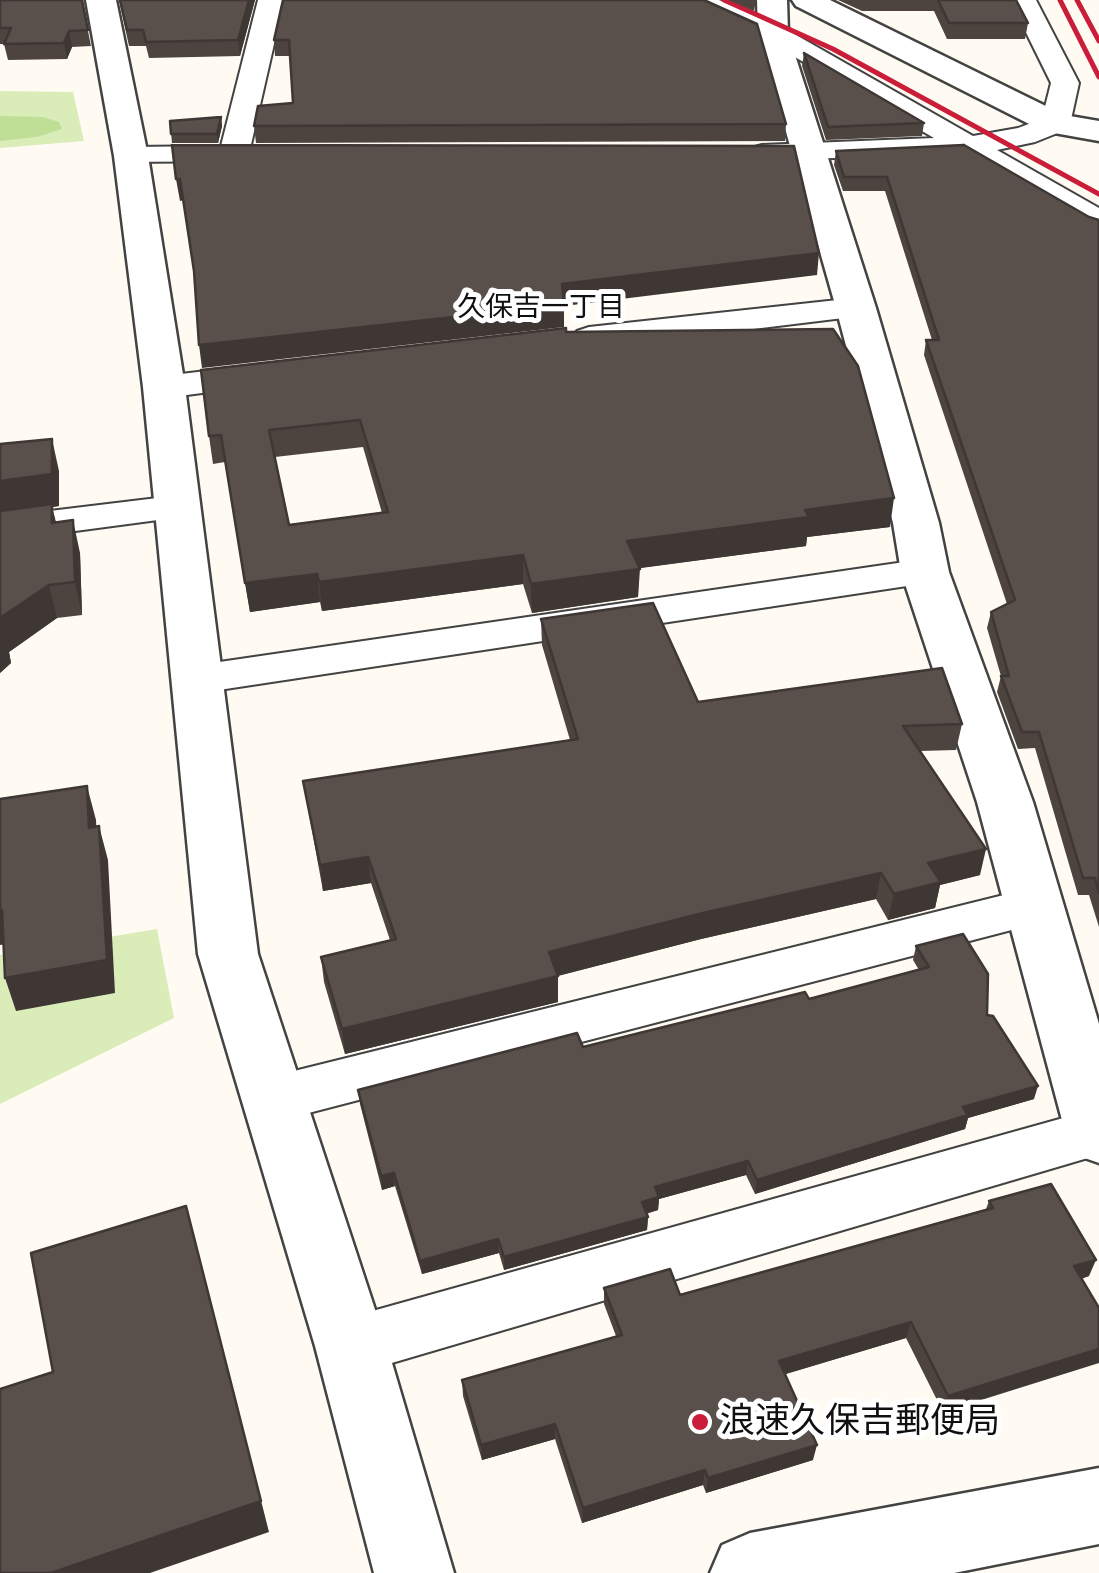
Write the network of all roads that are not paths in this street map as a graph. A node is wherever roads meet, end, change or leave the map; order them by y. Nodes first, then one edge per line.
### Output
1 (101, 0) edge
2 (271, 0) edge
3 (698, 0) edge
4 (807, 0) edge
5 (1023, 0) edge
6 (773, 16) edge
7 (1055, 124) junction
8 (1099, 130) edge
9 (966, 146) junction
10 (732, 154) edge
11 (809, 154) junction
12 (272, 155) edge
13 (132, 156) junction
14 (234, 156) junction
15 (1099, 220) edge
16 (856, 308) junction
17 (546, 343) edge
18 (298, 371) edge
19 (164, 387) junction
20 (174, 508) junction
21 (0, 529) edge
22 (925, 572) junction
23 (199, 680) junction
24 (1032, 907) junction
25 (274, 1100) junction
26 (1098, 1133) edge
27 (351, 1346) junction
28 (1099, 1506) edge
29 (414, 1573) edge
30 (750, 1573) edge

1 - 13 street
2 - 14 street
3 - 6 street
4 - 7 street
5 - 7 street
6 - 9 street
6 - 11 street
7 - 8 street
7 - 9 street
9 - 11 street
9 - 15 street
10 - 11 street
11 - 16 street
12 - 14 street
13 - 14 street
13 - 19 street
16 - 17 street
16 - 22 street
18 - 19 street
19 - 20 street
20 - 21 street
20 - 23 street
22 - 23 street
22 - 24 street
23 - 25 street
24 - 25 street
24 - 26 street
25 - 27 street
26 - 27 street
27 - 29 street
28 - 30 street

